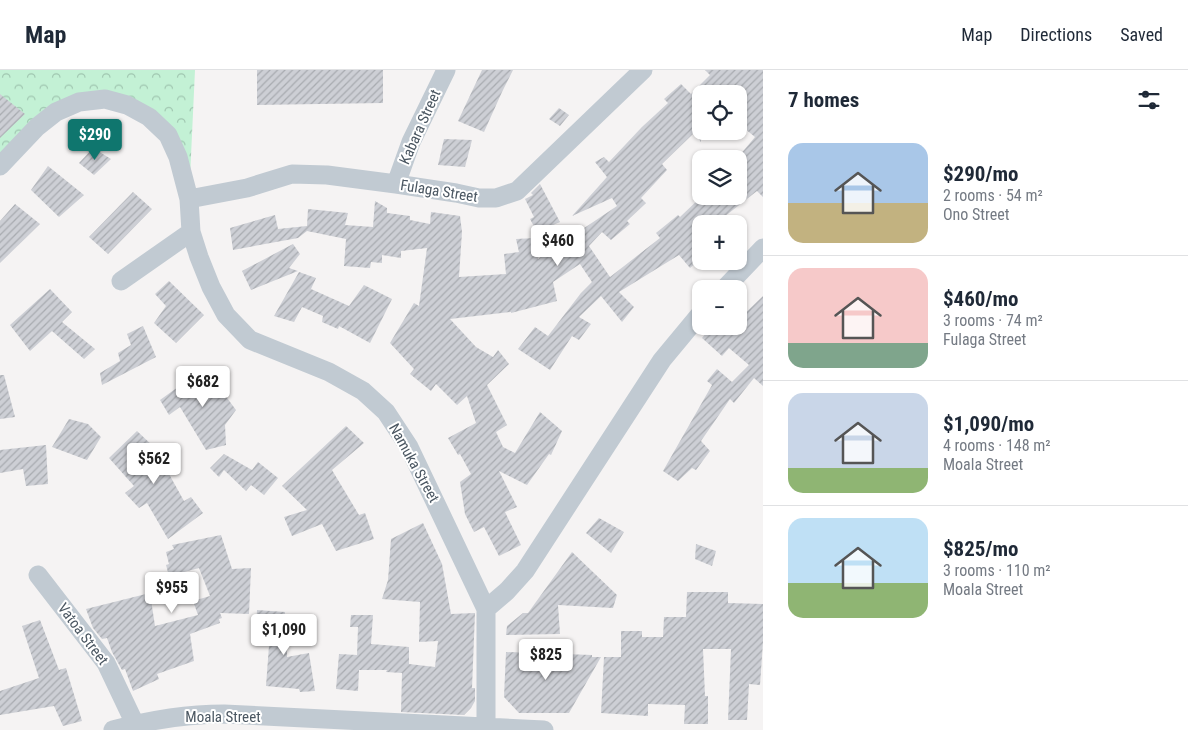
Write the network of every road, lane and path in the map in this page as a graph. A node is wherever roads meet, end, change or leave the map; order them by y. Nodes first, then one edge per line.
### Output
1 (446, 70) edge
2 (643, 70) edge
3 (0, 166) edge
4 (396, 184) junction
5 (189, 199) junction
6 (191, 232) junction
7 (763, 248) edge
8 (733, 280) edge
9 (121, 281) dead end
10 (692, 324) edge
11 (38, 574) dead end
12 (486, 609) junction
13 (135, 724) junction
14 (486, 728) junction
15 (113, 730) edge
16 (544, 730) edge

1 - 4 street, Kabara Street
2 - 4 street, Fulaga Street
3 - 5 street, Namuka Street
4 - 5 street, Fulaga Street
5 - 6 street, Namuka Street
6 - 9 street
6 - 12 street, Namuka Street
7 - 8 street
10 - 12 street
11 - 13 street, Vatoa Street
12 - 14 street, Namuka Street
13 - 14 street, Moala Street
13 - 15 street, Moala Street
14 - 16 street, Moala Street

